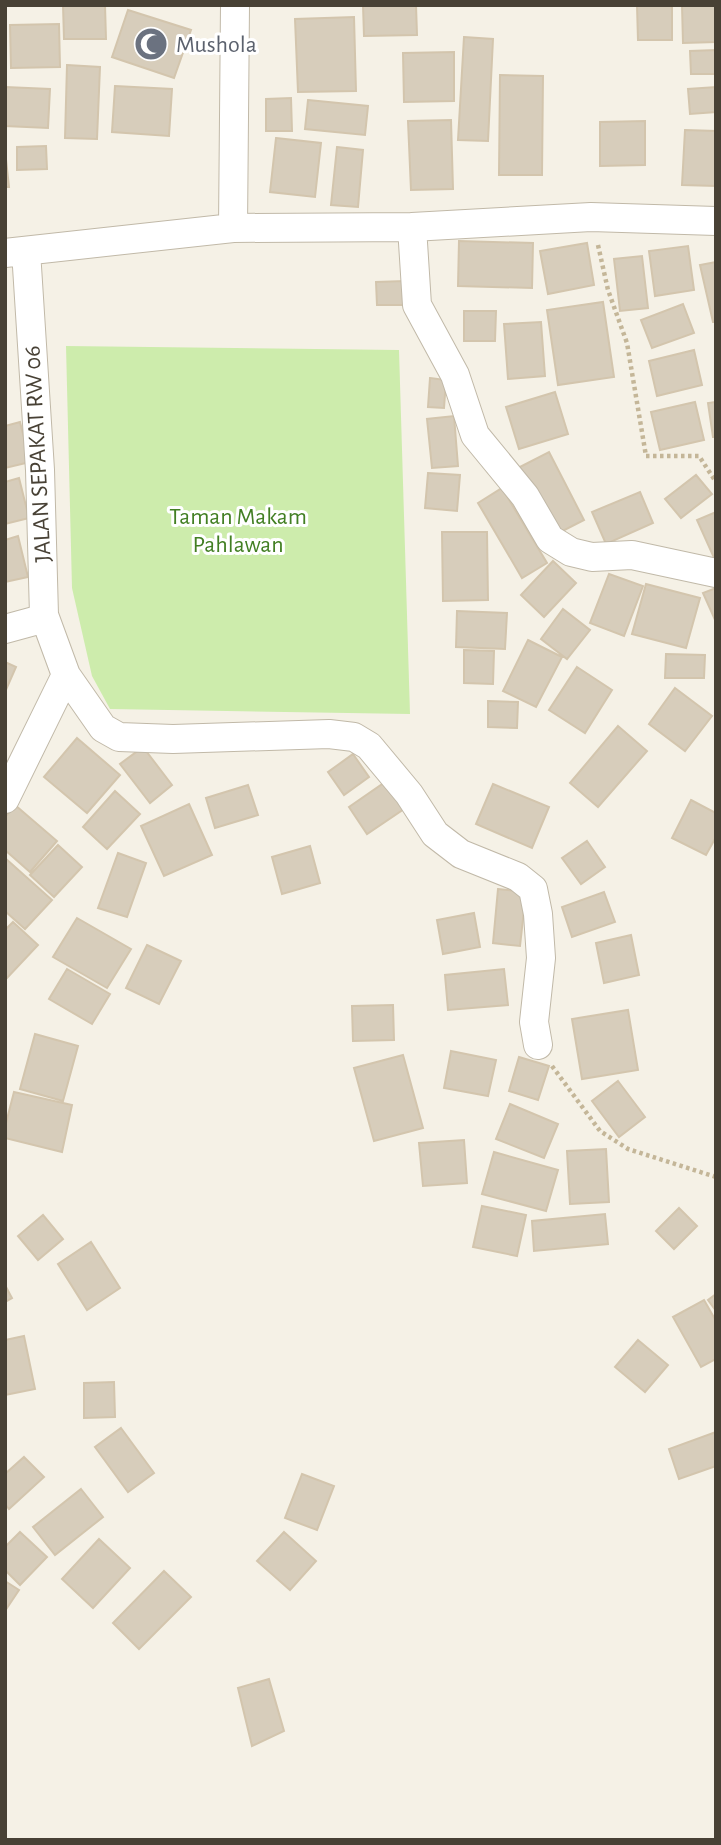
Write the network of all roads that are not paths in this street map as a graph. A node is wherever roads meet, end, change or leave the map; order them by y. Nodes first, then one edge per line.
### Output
1 (235, 5) edge
2 (716, 221) edge
3 (412, 227) junction
4 (233, 228) junction
5 (16, 252) edge
6 (716, 573) edge
7 (44, 615) junction
8 (5, 629) edge
9 (66, 675) junction
10 (5, 799) edge
11 (538, 1045) road end

1 - 4 street
2 - 3 street
3 - 4 street
3 - 6 street
4 - 5 street
5 - 7 street, JALAN SEPAKAT RW 06
7 - 8 street
7 - 9 street, JALAN SEPAKAT RW 06
9 - 10 street
9 - 11 street, JALAN SEPAKAT RW 06

